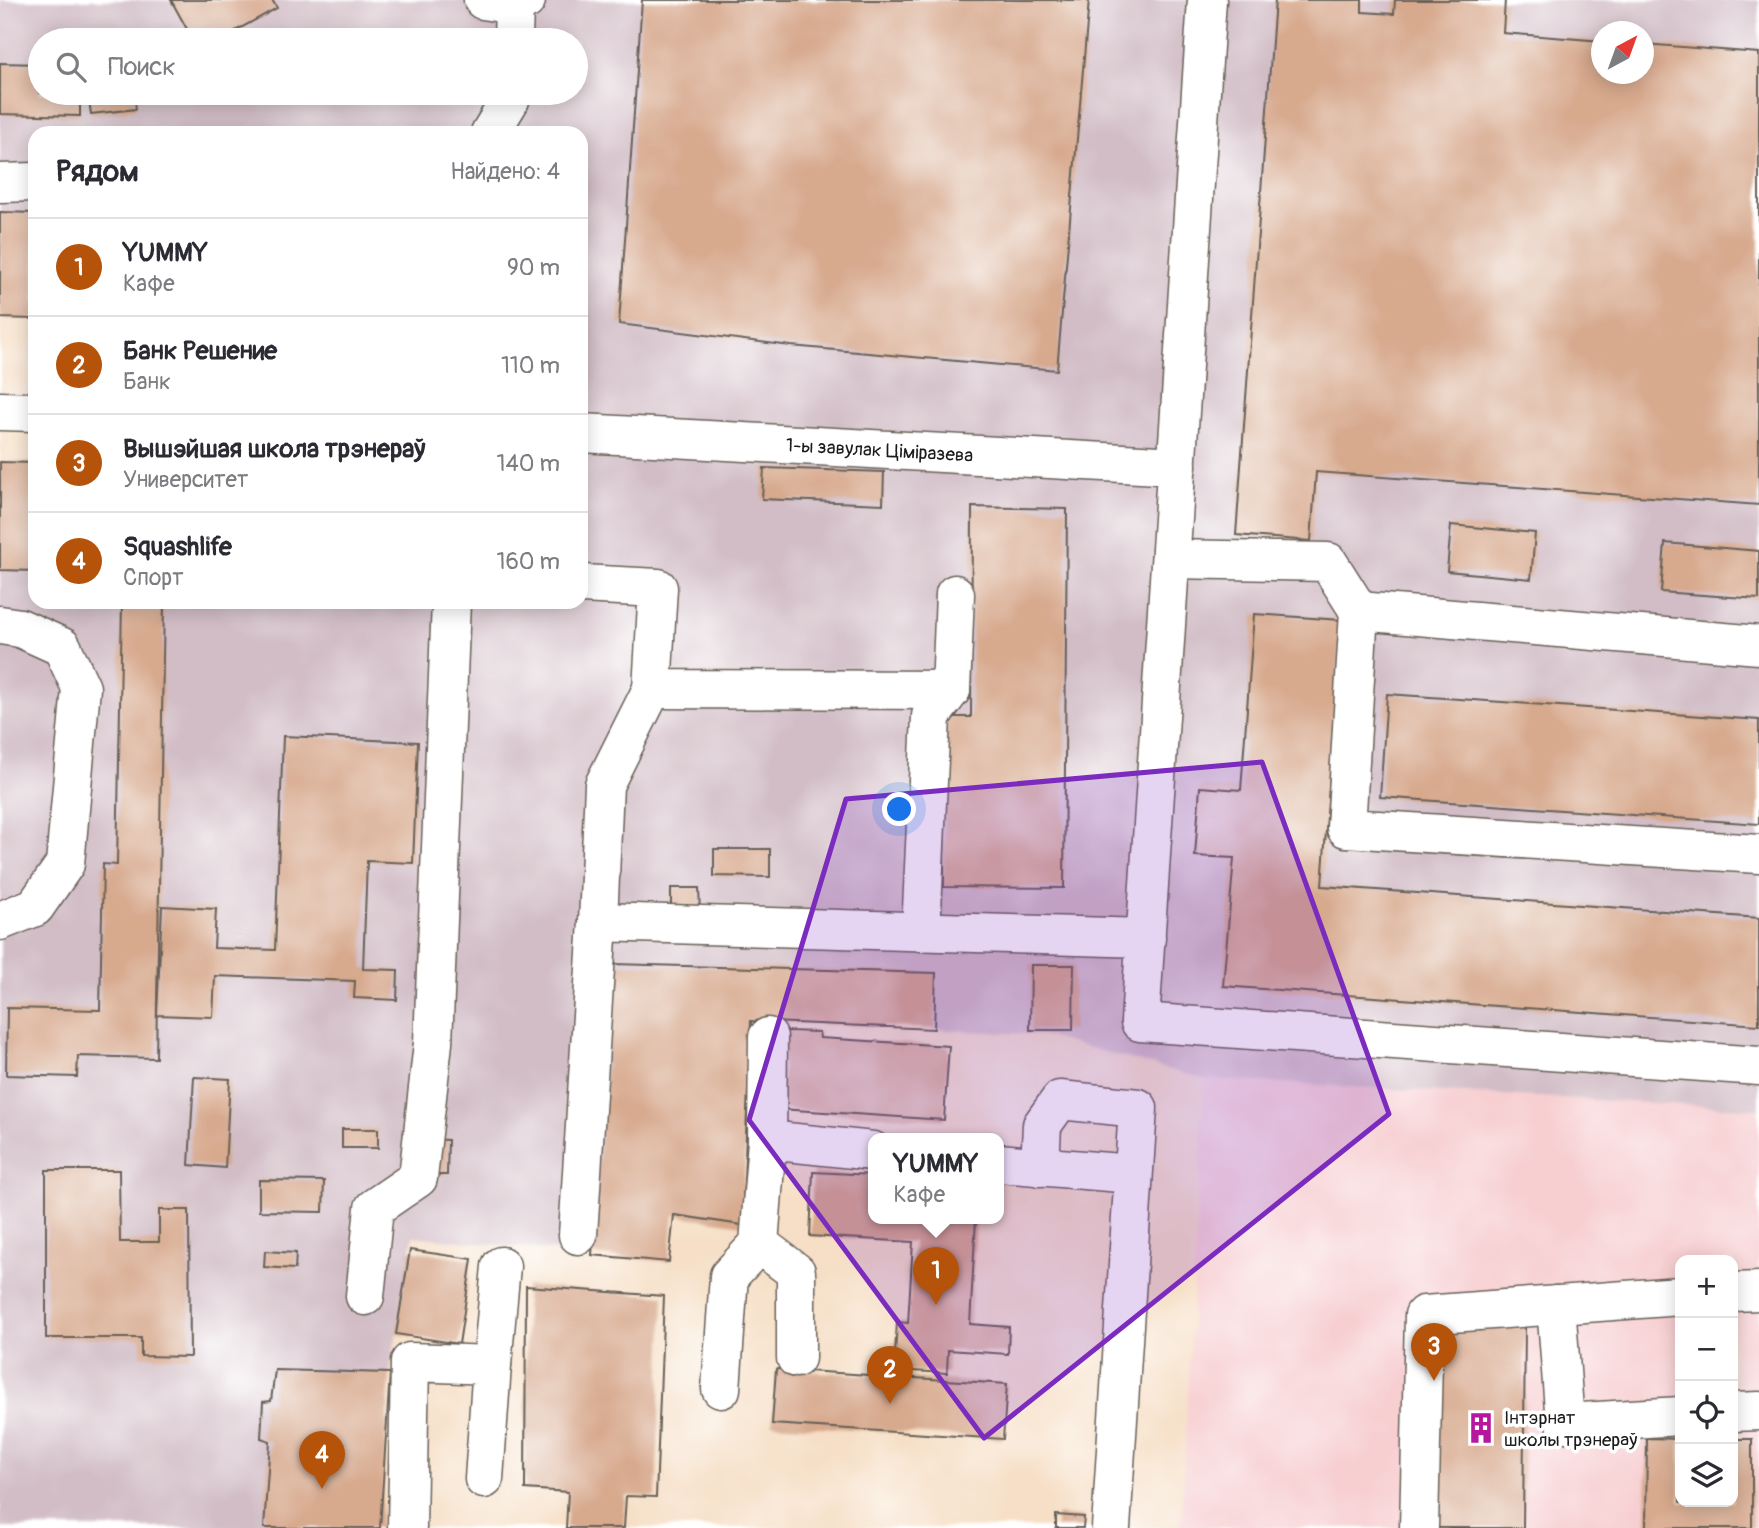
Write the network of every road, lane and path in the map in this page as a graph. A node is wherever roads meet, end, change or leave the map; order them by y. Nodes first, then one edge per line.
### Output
1 (1207, 0) edge
2 (507, 105) edge
3 (494, 126) edge
4 (0, 183) edge
5 (28, 183) edge
6 (0, 411) edge
7 (28, 412) edge
8 (588, 433) edge
9 (1177, 466) junction
10 (1171, 559) junction
11 (588, 584) edge
12 (955, 594) dead end
13 (451, 609) edge
14 (1359, 611) junction
15 (0, 625) edge
16 (1759, 645) edge
17 (652, 689) junction
18 (951, 690) junction
19 (1759, 854) edge
20 (0, 921) edge
21 (598, 922) junction
22 (921, 932) junction
23 (1146, 938) junction
24 (768, 1037) dead end
25 (1759, 1066) edge
26 (767, 1140) junction
27 (868, 1150) edge
28 (1004, 1163) edge
29 (1040, 1167) junction
30 (1133, 1174) junction
31 (578, 1235) dead end
32 (759, 1244) junction
33 (501, 1266) dead end
34 (1759, 1291) edge
35 (1738, 1292) edge
36 (365, 1296) dead end
37 (1675, 1296) edge
38 (1556, 1305) junction
39 (796, 1358) dead end
40 (492, 1365) junction
41 (721, 1389) dead end
42 (1759, 1411) edge
43 (1738, 1412) edge
44 (1675, 1416) edge
45 (484, 1479) dead end
46 (407, 1528) edge
47 (1111, 1528) edge
48 (1419, 1528) edge

1 - 9 street
2 - 3 street
4 - 5 street
6 - 7 street
8 - 9 street, 1-ы завулак Ціміразева
9 - 10 street
10 - 14 street
10 - 23 street
11 - 17 street
12 - 18 street
13 - 36 street
14 - 16 street
14 - 19 street
15 - 20 street
17 - 18 street
17 - 21 street
18 - 22 street
21 - 22 street
21 - 31 street
22 - 23 street
23 - 25 street
24 - 26 street
26 - 27 street
26 - 32 street
28 - 29 street
29 - 30 street
29 - 30 street
30 - 47 street
32 - 39 street
32 - 41 street
33 - 40 street
34 - 35 street
37 - 38 street
38 - 44 street
38 - 48 street
40 - 45 street
40 - 46 street
42 - 43 street

